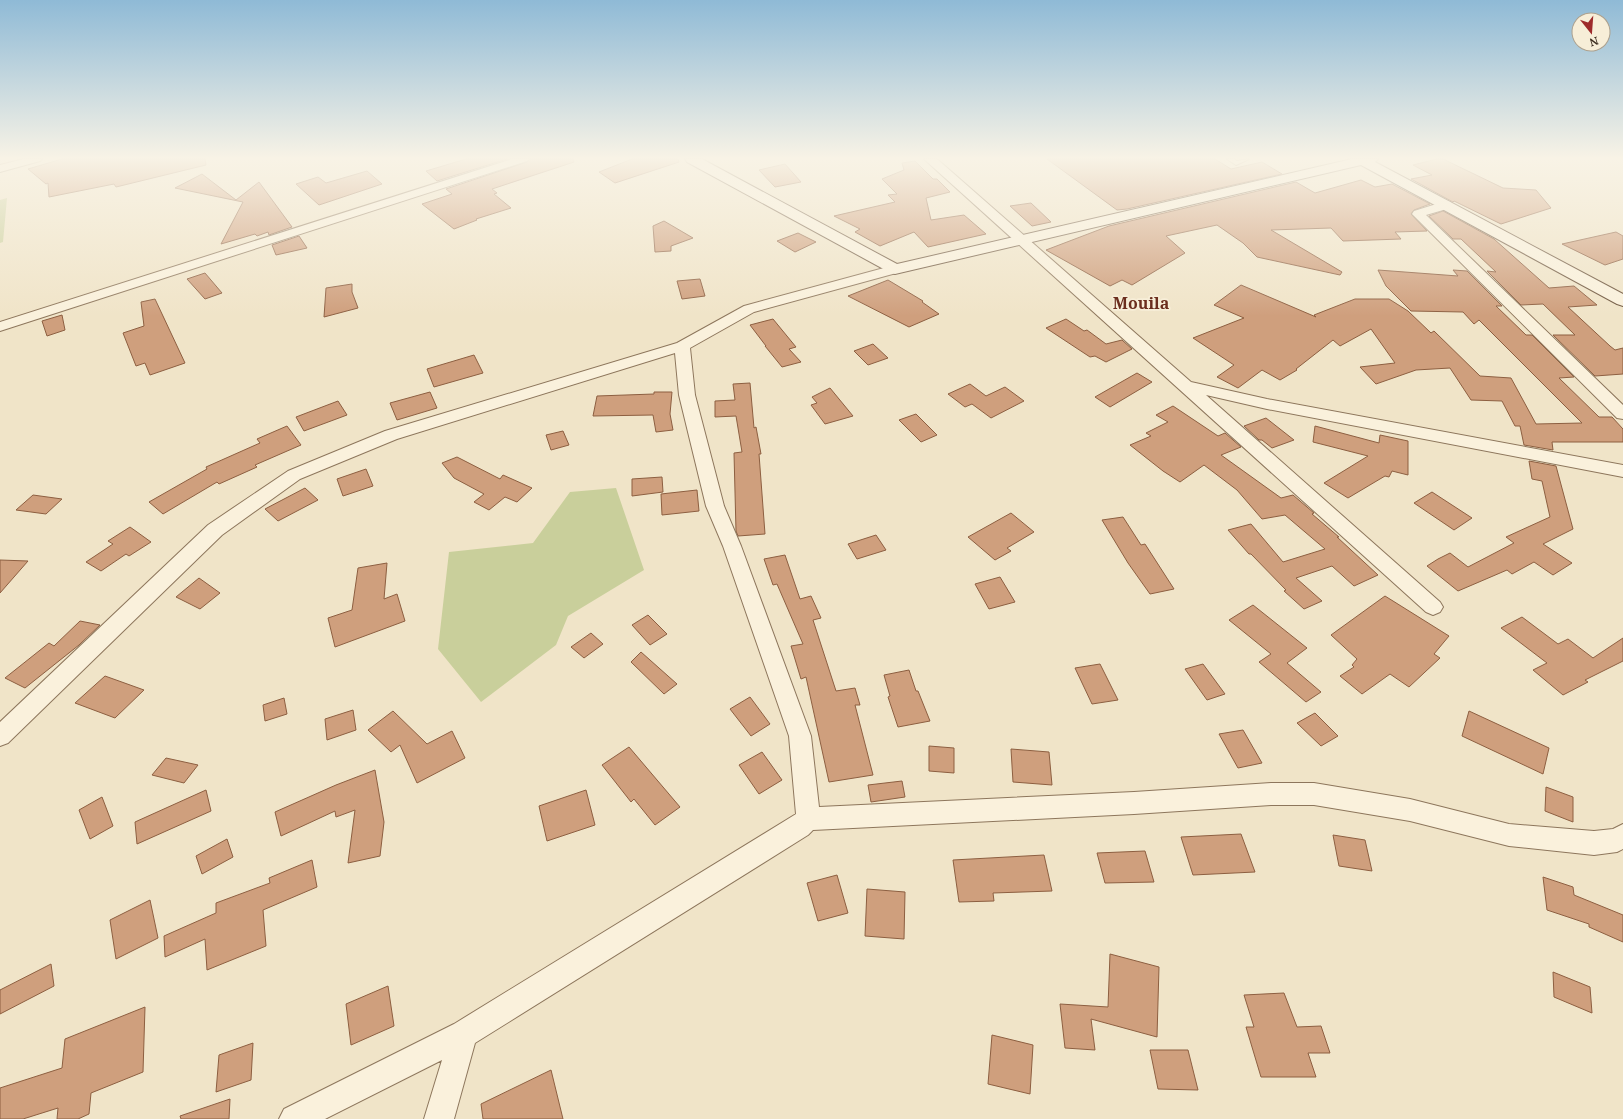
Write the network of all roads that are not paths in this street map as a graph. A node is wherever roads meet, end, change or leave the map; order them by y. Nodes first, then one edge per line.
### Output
1 (360, 211) edge
2 (788, 211) edge
3 (989, 211) edge
4 (1145, 211) edge
5 (1427, 211) edge
6 (1458, 211) edge
7 (1022, 240) junction
8 (895, 269) junction
9 (1623, 300) edge
10 (0, 327) edge
11 (682, 346) junction
12 (1186, 386) junction
13 (1623, 414) edge
14 (1623, 471) edge
15 (1433, 607) dead end
16 (0, 736) edge
17 (808, 819) junction
18 (1623, 836) edge
19 (464, 1034) junction
20 (294, 1119) edge
21 (439, 1119) edge

1 - 10 street
2 - 8 street
3 - 7 street
4 - 7 street
5 - 13 street
6 - 9 street
7 - 8 street
7 - 12 street
8 - 11 street
11 - 16 street
11 - 17 street
12 - 14 street
12 - 15 street
17 - 18 street
17 - 19 street
19 - 20 street
19 - 21 street

